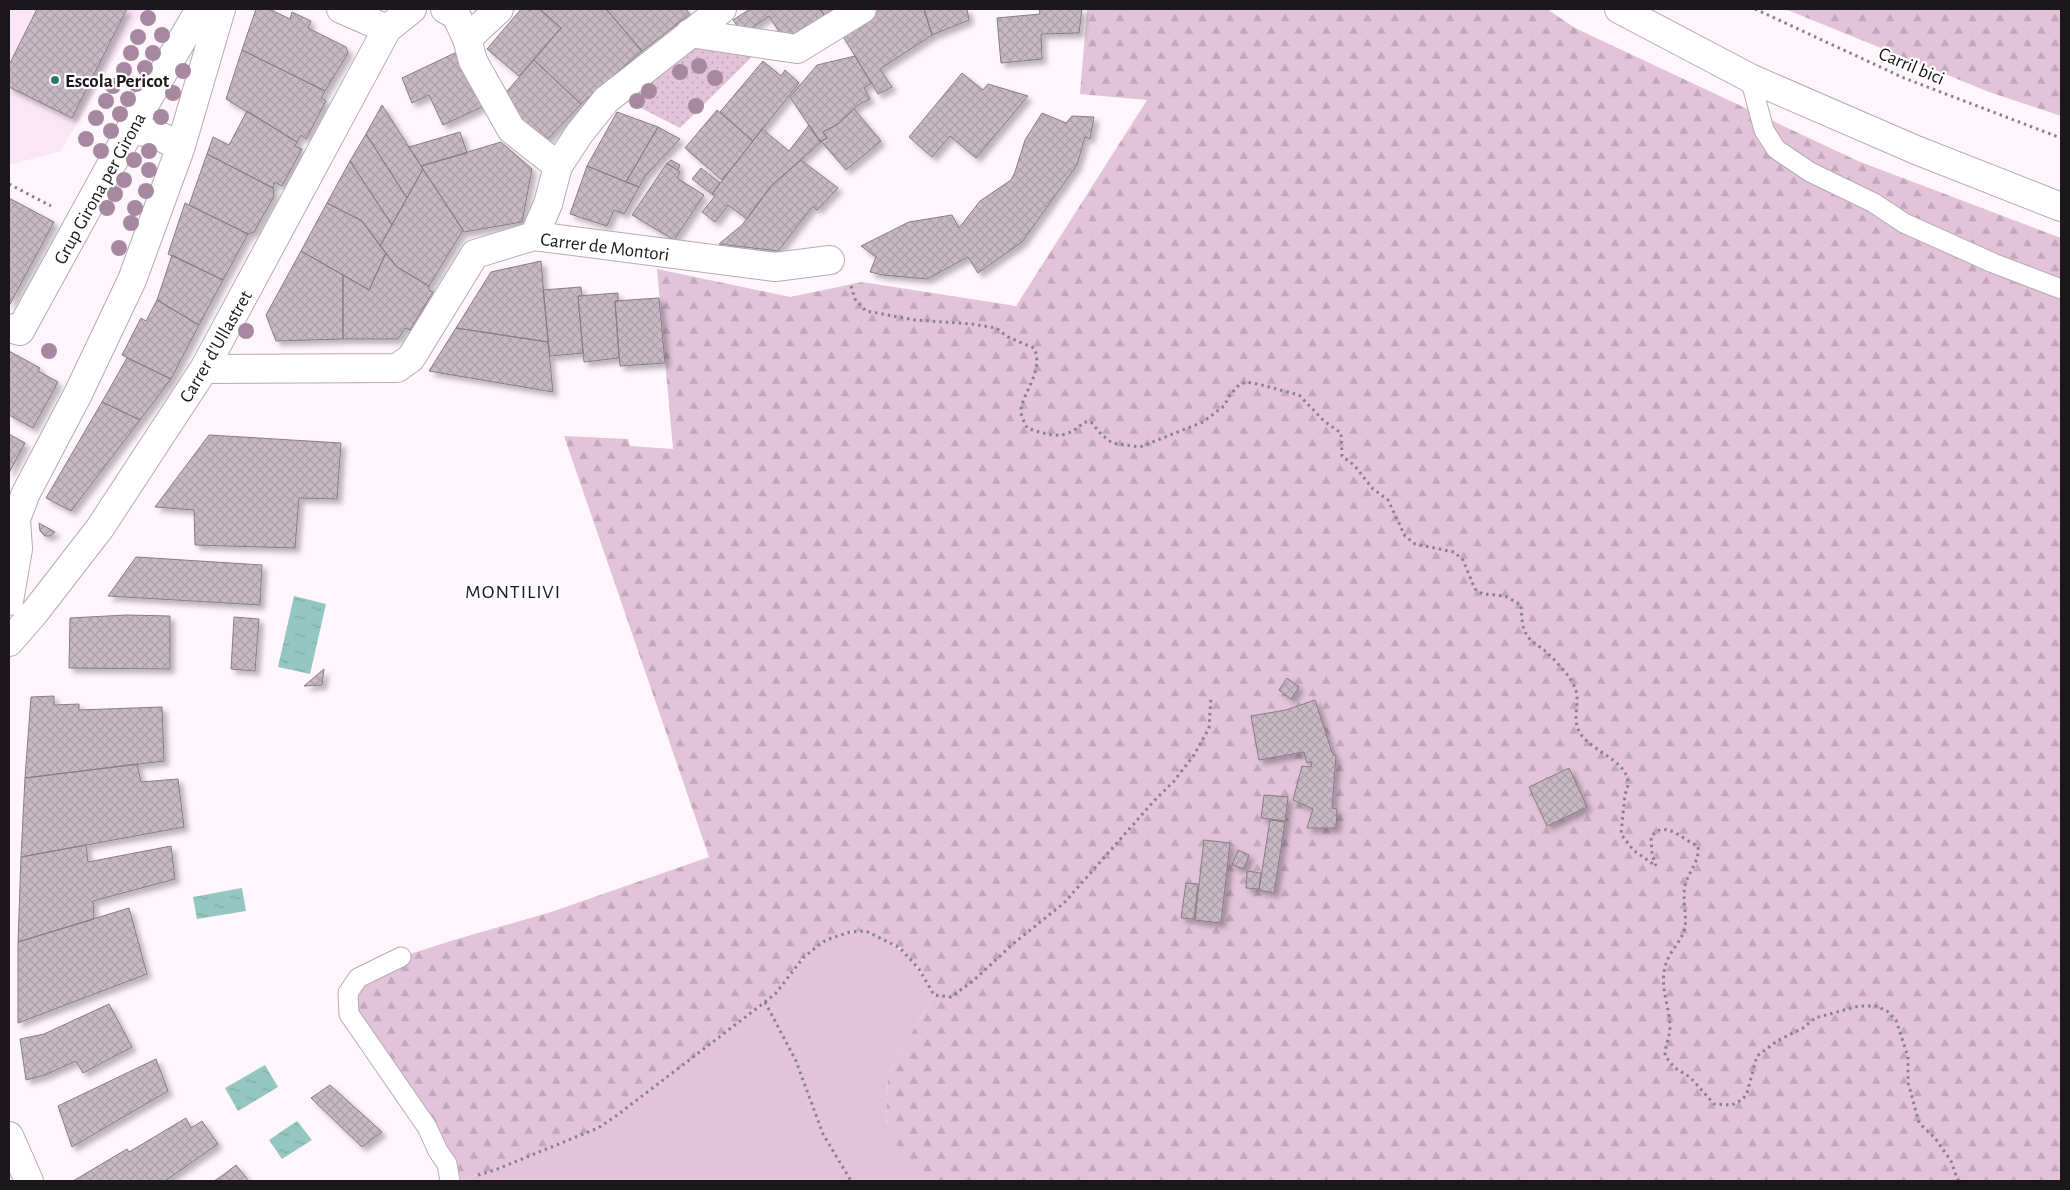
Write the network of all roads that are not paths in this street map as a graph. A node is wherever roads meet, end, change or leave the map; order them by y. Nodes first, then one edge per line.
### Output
1 (200, 9) edge
2 (221, 9) edge
3 (341, 9) edge
4 (412, 9) edge
5 (445, 9) edge
6 (499, 9) edge
7 (722, 9) edge
8 (862, 9) edge
9 (1619, 9) edge
10 (387, 29) junction
11 (690, 33) junction
12 (467, 39) junction
13 (1750, 78) junction
14 (130, 130) junction
15 (180, 149) junction
16 (558, 166) junction
17 (2061, 207) edge
18 (534, 236) junction
19 (824, 260) road end
20 (2061, 289) edge
21 (9, 328) edge
22 (204, 369) junction
23 (9, 601) edge
24 (9, 642) edge
25 (401, 957) dead end
26 (9, 1136) edge
27 (29, 1181) edge
28 (450, 1181) edge

1 - 14 street, Grup Girona per Girona
2 - 15 street
3 - 10 street
4 - 10 street, Carrer d'Ullastret
5 - 12 street
6 - 12 street
7 - 11 street
8 - 11 street
9 - 13 street
10 - 22 street, Carrer d'Ullastret
11 - 16 street
12 - 16 street
13 - 17 street
13 - 20 lane
14 - 15 street
14 - 21 street, Grup Girona per Girona
15 - 23 street
16 - 18 street
18 - 19 street, Carrer de Montori
18 - 22 street, Carrer de Montori
22 - 24 street, Carrer d'Ullastret
25 - 28 lane
26 - 27 street

